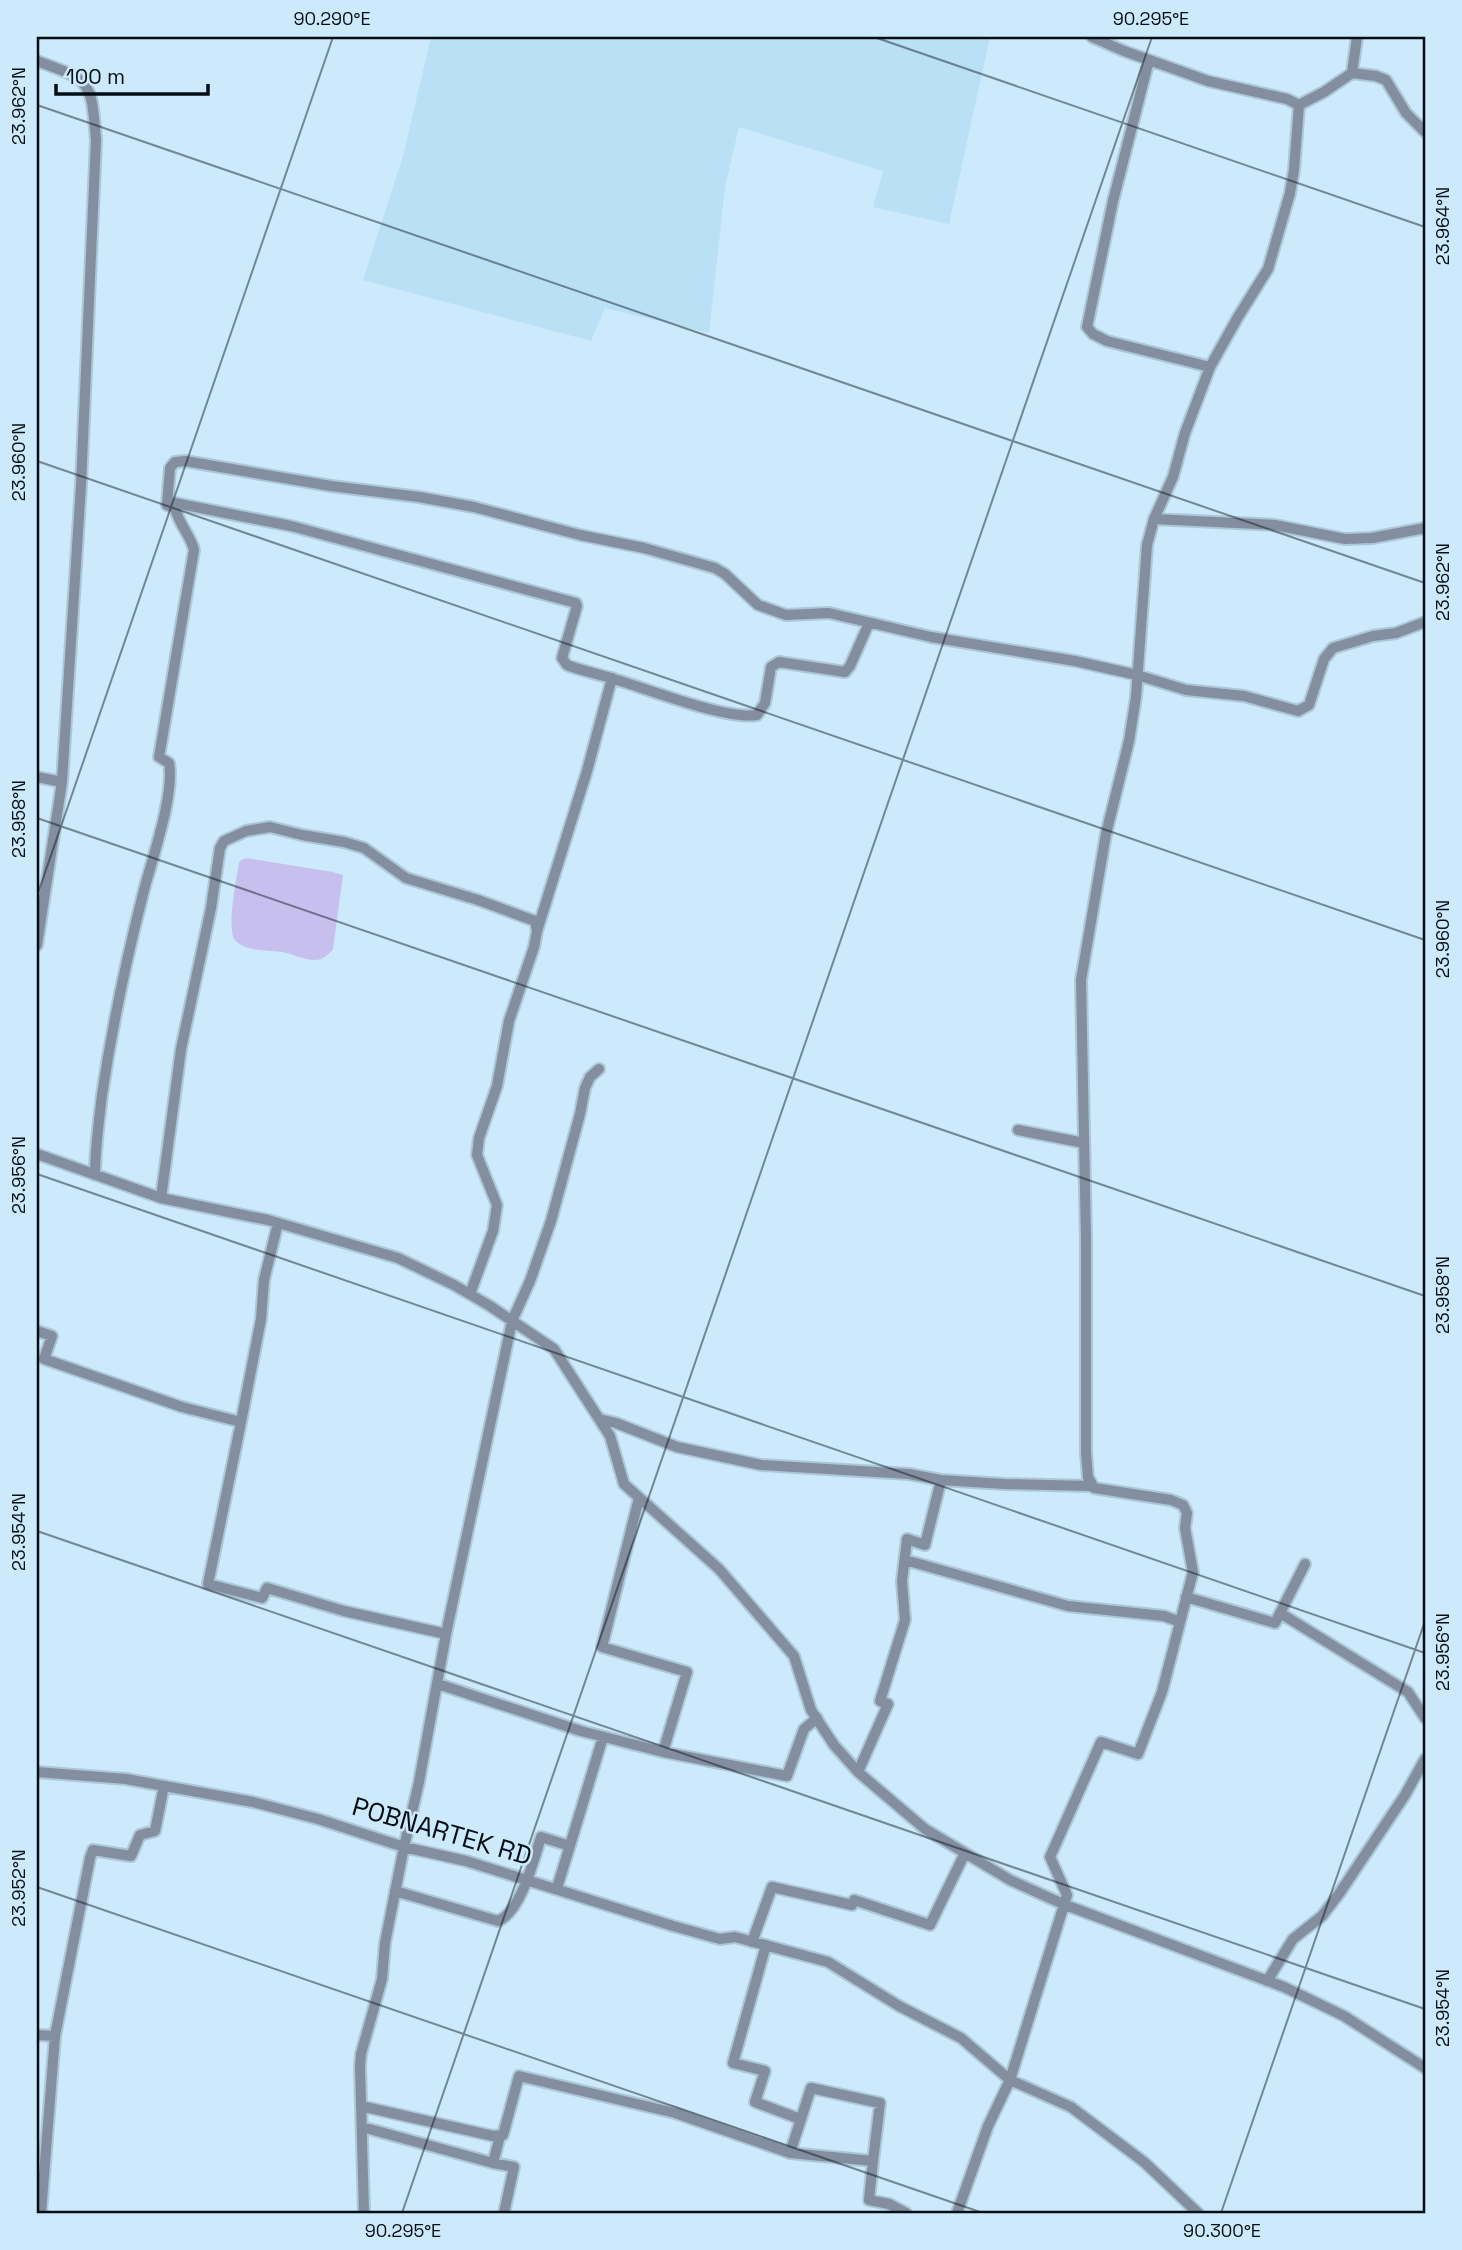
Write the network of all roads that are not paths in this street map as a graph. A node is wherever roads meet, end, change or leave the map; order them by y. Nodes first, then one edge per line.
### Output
1 (1092, 37) edge
2 (1357, 37) edge
3 (1149, 60) junction
4 (37, 61) edge
5 (1352, 73) junction
6 (1299, 105) junction
7 (1425, 132) edge
8 (1210, 367) junction
9 (167, 501) junction
10 (1154, 519) junction
11 (1425, 528) edge
12 (869, 622) junction
13 (1425, 622) edge
14 (1137, 675) junction
15 (612, 678) junction
16 (37, 777) edge
17 (62, 782) junction
18 (37, 853) edge
19 (50, 856) junction
20 (537, 931) junction
21 (37, 945) edge
22 (599, 1069) dead end
23 (1018, 1130) dead end
24 (1084, 1143) junction
25 (37, 1154) edge
26 (95, 1175) junction
27 (161, 1198) junction
28 (278, 1223) junction
29 (470, 1294) junction
30 (512, 1321) junction
31 (37, 1331) edge
32 (599, 1419) junction
33 (241, 1422) junction
34 (941, 1480) junction
35 (1091, 1486) junction
36 (639, 1498) junction
37 (905, 1560) junction
38 (1305, 1564) dead end
39 (1186, 1597) junction
40 (1280, 1613) junction
41 (1180, 1622) junction
42 (446, 1634) junction
43 (438, 1684) junction
44 (817, 1718) junction
45 (1425, 1718) edge
46 (603, 1737) junction
47 (663, 1752) junction
48 (1425, 1759) edge
49 (37, 1772) edge
50 (858, 1772) junction
51 (164, 1786) junction
52 (570, 1846) junction
53 (404, 1847) junction
54 (965, 1853) junction
55 (527, 1879) junction
56 (557, 1888) junction
57 (395, 1891) junction
58 (1063, 1904) junction
59 (752, 1942) junction
60 (766, 1945) junction
61 (1267, 1981) junction
62 (37, 2035) edge
63 (55, 2036) junction
64 (1425, 2068) edge
65 (1010, 2080) junction
66 (361, 2106) junction
67 (800, 2119) junction
68 (362, 2127) junction
69 (500, 2136) junction
70 (790, 2153) junction
71 (873, 2161) junction
72 (493, 2162) junction
73 (41, 2213) edge
74 (364, 2213) edge
75 (504, 2213) edge
76 (906, 2213) edge
77 (957, 2213) edge
78 (1198, 2213) edge

1 - 3 street
2 - 5 street
3 - 6 street
3 - 8 street
4 - 17 street
5 - 6 street
5 - 7 street
6 - 8 street
8 - 10 street
9 - 12 street
9 - 15 street
9 - 26 street
10 - 11 street
10 - 14 street
12 - 14 street
12 - 15 street
13 - 14 street
14 - 24 street
15 - 20 street
16 - 17 street
17 - 19 street
18 - 19 street
19 - 21 street
20 - 27 street
20 - 29 street
22 - 30 street
23 - 24 street
24 - 35 street
25 - 26 street
26 - 27 street
27 - 28 street
28 - 29 street
28 - 33 street
29 - 30 street
30 - 32 street
30 - 42 street
31 - 33 street
32 - 34 street
32 - 36 street
33 - 42 street
34 - 35 street
34 - 37 street
35 - 39 street
36 - 44 street
36 - 47 street
37 - 41 street
37 - 50 street
38 - 40 street
39 - 40 street
39 - 41 street
40 - 45 street
41 - 58 street
42 - 43 street
43 - 46 street
43 - 53 street
44 - 47 street
44 - 50 street
46 - 47 street
46 - 52 street
48 - 61 street
49 - 51 street, POBNARTEK RD
50 - 54 street
51 - 53 street, POBNARTEK RD
51 - 63 street
52 - 55 street
52 - 56 street
53 - 55 street, POBNARTEK RD
53 - 57 street
54 - 58 street
54 - 59 street
55 - 56 street, POBNARTEK RD
55 - 57 street
56 - 59 street, POBNARTEK RD
57 - 66 street
58 - 61 street
58 - 65 street
59 - 60 street, POBNARTEK RD
60 - 65 street, POBNARTEK RD
60 - 67 street
61 - 64 street
62 - 63 street
63 - 73 street
65 - 77 street
65 - 78 street, POBNARTEK RD
66 - 68 street
66 - 69 street
67 - 70 street
67 - 71 street
68 - 72 street
68 - 74 street
69 - 70 street
69 - 72 street
70 - 71 street
71 - 76 street
72 - 75 street

